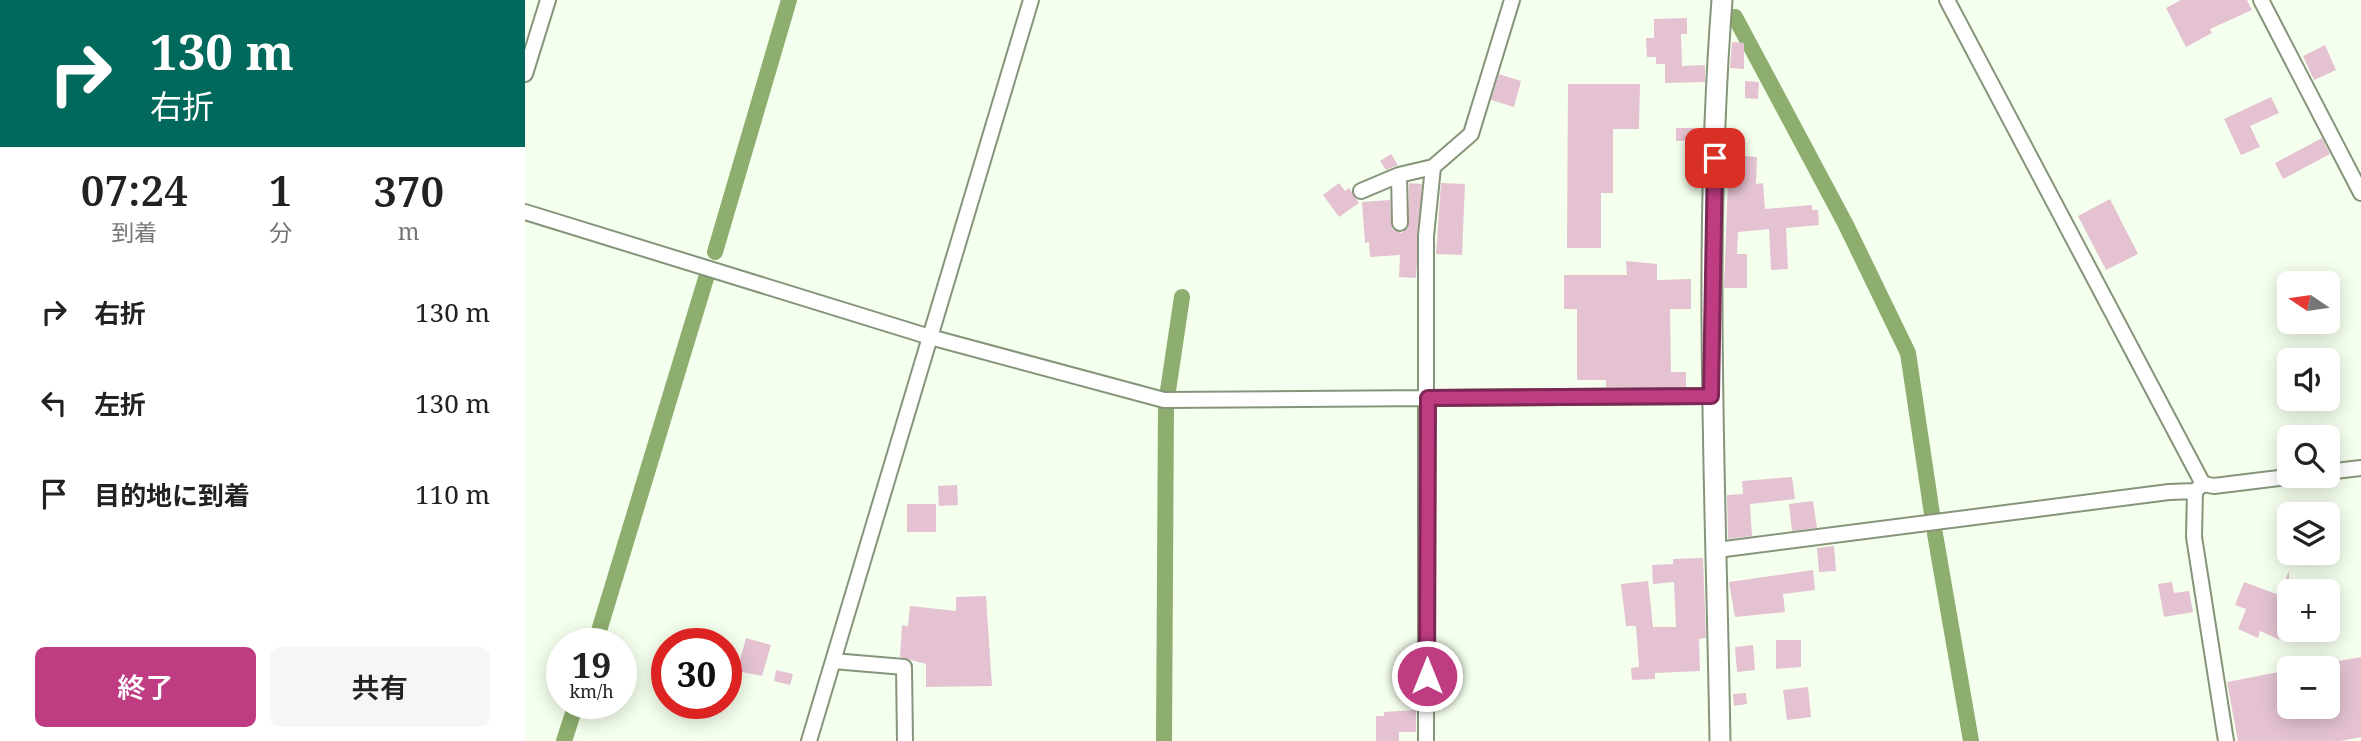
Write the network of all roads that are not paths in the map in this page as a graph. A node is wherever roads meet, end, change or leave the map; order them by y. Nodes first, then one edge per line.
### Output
1 (548, 0) edge
2 (1031, 0) edge
3 (1512, 0) edge
4 (1722, 0) edge
5 (1947, 0) edge
6 (2261, 0) edge
7 (525, 74) edge
8 (1433, 167) junction
9 (1399, 175) junction
10 (1361, 191) dead end
11 (2361, 193) edge
12 (525, 212) edge
13 (1400, 223) dead end
14 (930, 337) junction
15 (1711, 396) junction
16 (1428, 398) junction
17 (2361, 468) edge
18 (2340, 470) edge
19 (2277, 478) edge
20 (2199, 488) junction
21 (1717, 550) junction
22 (833, 661) junction
23 (809, 741) edge
24 (905, 741) edge
25 (1426, 741) edge
26 (1720, 741) edge
27 (2226, 741) edge

1 - 7 street
2 - 14 street
3 - 8 street
4 - 15 street
5 - 20 street
6 - 11 street
8 - 9 street
8 - 16 street
9 - 10 street
9 - 13 street
12 - 14 street
14 - 16 street
14 - 22 street
15 - 16 street
15 - 21 street
16 - 25 street
17 - 18 street
19 - 20 street
20 - 21 street
20 - 27 street
21 - 26 street
22 - 23 street
22 - 24 street

